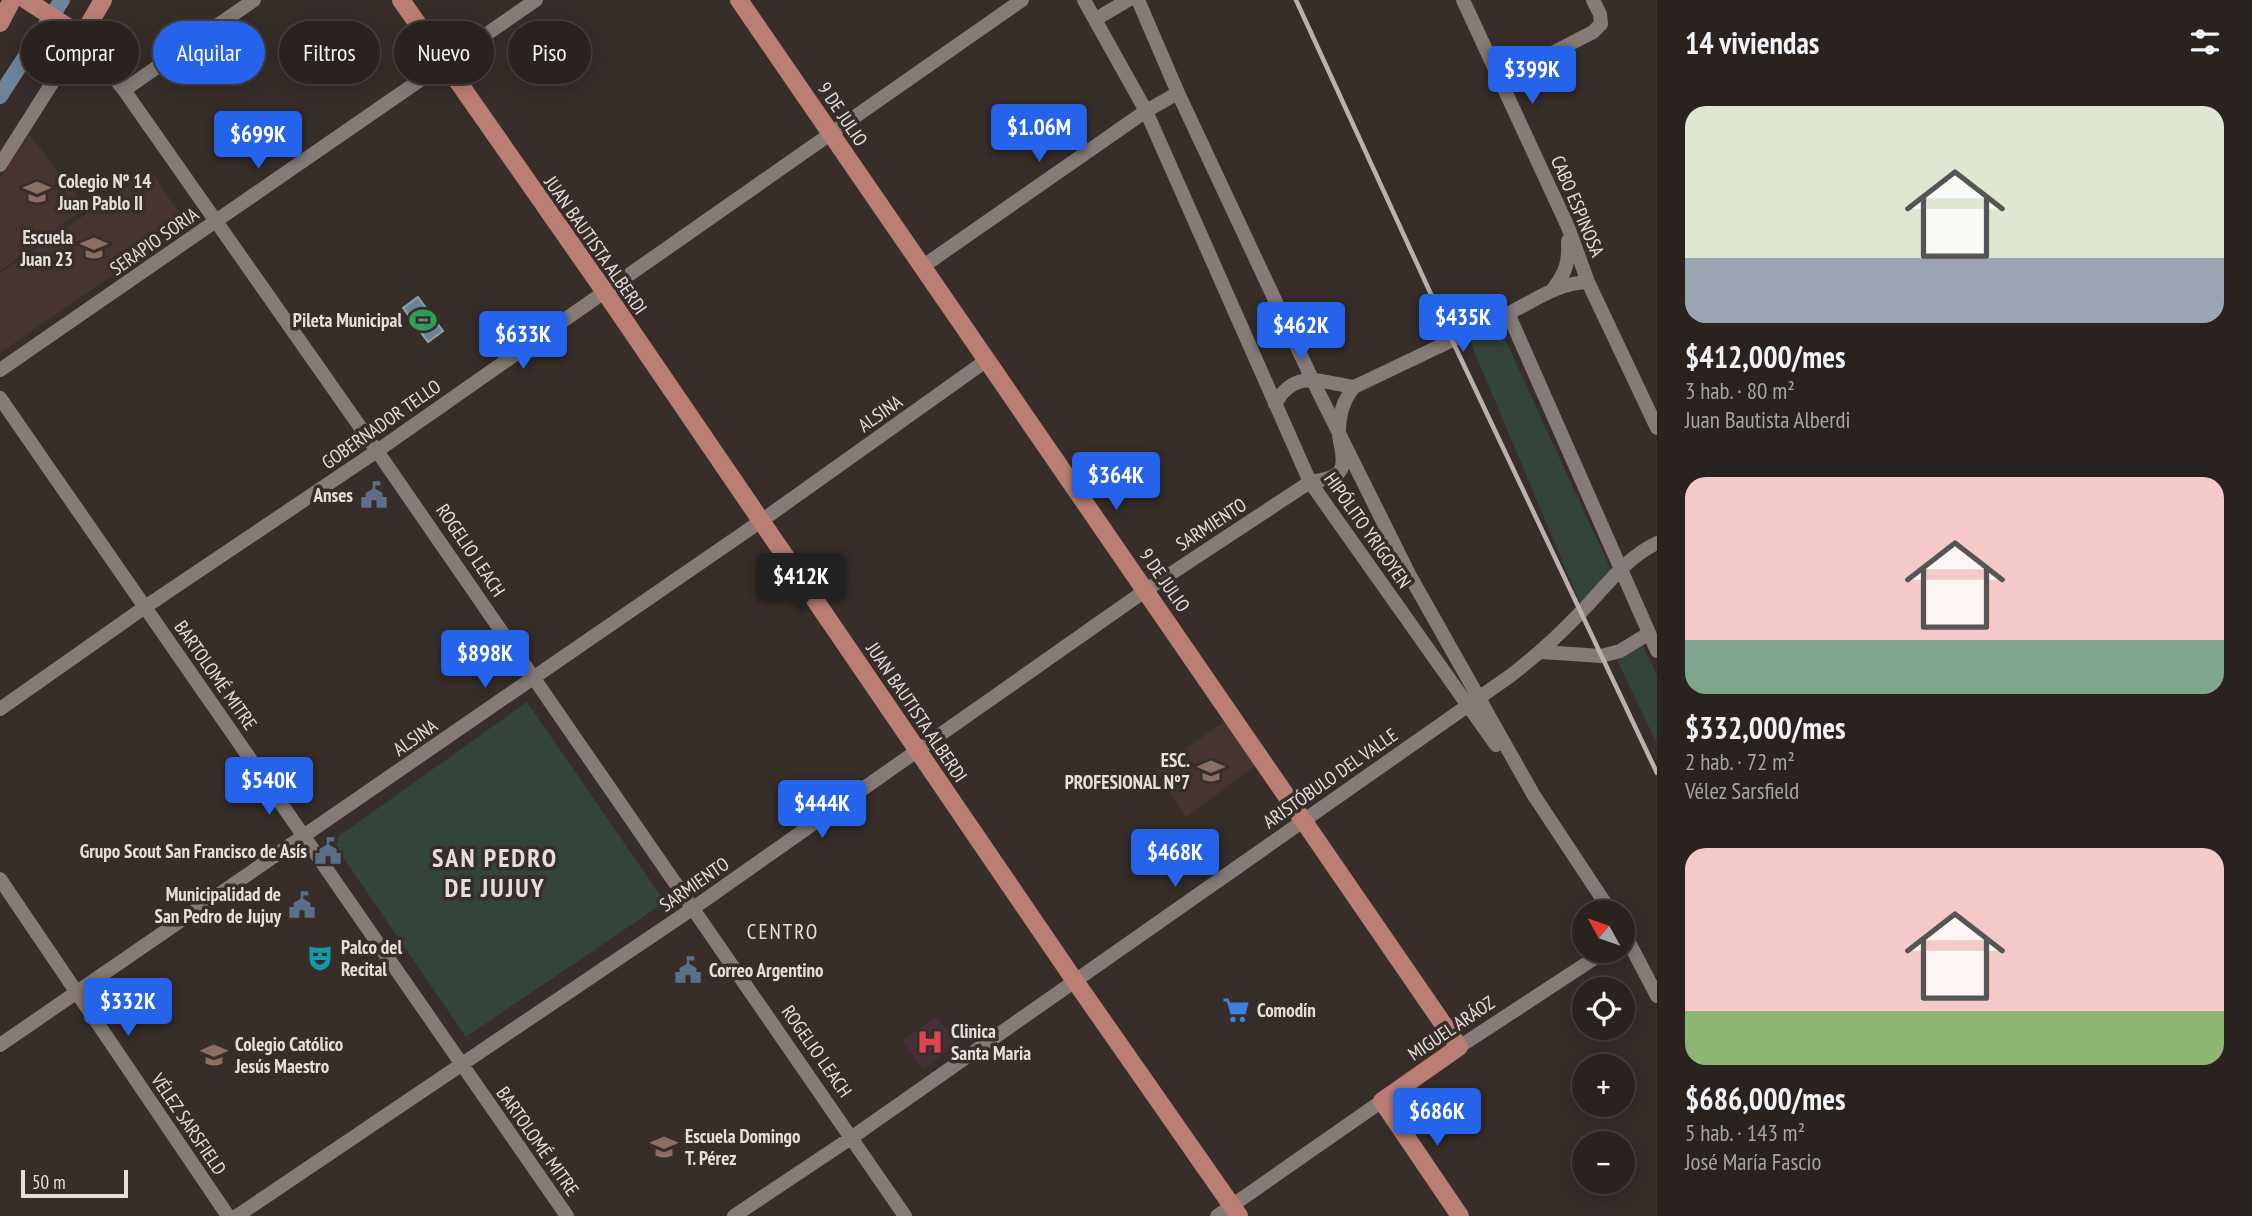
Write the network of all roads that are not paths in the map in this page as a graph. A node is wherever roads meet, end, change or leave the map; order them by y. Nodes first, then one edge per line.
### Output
1 (12, 0) edge
2 (103, 0) edge
3 (254, 0) edge
4 (401, 0) edge
5 (536, 0) edge
6 (739, 0) edge
7 (1022, 0) edge
8 (1084, 0) edge
9 (1128, 0) edge
10 (1138, 0) edge
11 (1462, 0) edge
12 (1593, 0) edge
13 (28, 2) edge
14 (1097, 19) junction
15 (58, 21) edge
16 (83, 21) edge
17 (415, 21) edge
18 (0, 23) edge
19 (494, 29) edge
20 (1500, 80) junction
21 (45, 84) edge
22 (119, 84) edge
23 (415, 84) edge
24 (458, 84) edge
25 (124, 90) junction
26 (1178, 93) junction
27 (1146, 111) junction
28 (831, 134) junction
29 (0, 165) edge
30 (216, 221) junction
31 (1568, 227) junction
32 (922, 267) junction
33 (1588, 282) junction
34 (1554, 288) junction
35 (605, 292) junction
36 (1508, 313) junction
37 (987, 360) junction
38 (0, 370) edge
39 (1312, 379) junction
40 (1354, 387) junction
41 (0, 398) edge
42 (1275, 404) junction
43 (1657, 428) edge
44 (1339, 434) junction
45 (377, 451) junction
46 (1310, 482) junction
47 (761, 521) junction
48 (1657, 543) edge
49 (1622, 568) junction
50 (1146, 590) junction
51 (145, 607) junction
52 (1648, 634) junction
53 (1657, 651) edge
54 (1542, 652) junction
55 (533, 678) junction
56 (1473, 702) junction
57 (0, 709) edge
58 (918, 751) junction
59 (1303, 819) junction
60 (304, 838) junction
61 (0, 879) edge
62 (1603, 900) edge
63 (692, 909) junction
64 (1635, 955) edge
65 (1587, 963) edge
66 (1075, 981) junction
67 (77, 994) junction
68 (1657, 996) edge
69 (0, 1045) edge
70 (1459, 1048) junction
71 (462, 1066) junction
72 (1381, 1101) junction
73 (851, 1138) junction
74 (1230, 1213) edge
75 (228, 1216) edge
76 (237, 1216) edge
77 (567, 1216) edge
78 (734, 1216) edge
79 (905, 1216) edge
80 (1460, 1216) edge

1 - 18 main road
2 - 16 main road
3 - 25 street
4 - 17 main road, JUAN BAUTISTA ALBERDI
5 - 19 street, SERAPIO SORIA
6 - 28 main road, 9 DE JULIO
7 - 28 street, GOBERNADOR TELLO
8 - 14 street, HIPÓLITO YRIGOYEN
9 - 14 street
10 - 26 street, HIPÓLITO YRIGOYEN
11 - 20 street, CABO ESPINOSA
12 - 20 street
13 - 15 main road, ROGELIO LEACH
14 - 27 street, HIPÓLITO YRIGOYEN
20 - 31 street, CABO ESPINOSA
21 - 29 street
22 - 25 street, ROGELIO LEACH
23 - 30 street, SERAPIO SORIA
24 - 35 main road, JUAN BAUTISTA ALBERDI
25 - 30 street, ROGELIO LEACH
26 - 27 street
26 - 39 street, HIPÓLITO YRIGOYEN
27 - 32 street
27 - 42 street, HIPÓLITO YRIGOYEN
28 - 32 main road, 9 DE JULIO
28 - 35 street, GOBERNADOR TELLO
30 - 38 street, SERAPIO SORIA
30 - 45 street, ROGELIO LEACH
31 - 33 street, CABO ESPINOSA
31 - 34 street
32 - 37 main road, 9 DE JULIO
33 - 34 street
33 - 43 street, CABO ESPINOSA
34 - 36 street
35 - 45 street, GOBERNADOR TELLO
35 - 47 main road, JUAN BAUTISTA ALBERDI
36 - 40 street
36 - 49 street
37 - 47 street, ALSINA
37 - 50 main road, 9 DE JULIO
39 - 40 street
39 - 42 street
39 - 44 street, HIPÓLITO YRIGOYEN
40 - 44 street, SARMIENTO
41 - 51 street, BARTOLOMÉ MITRE
42 - 46 street, HIPÓLITO YRIGOYEN
44 - 46 street, SARMIENTO
44 - 56 street, HIPÓLITO YRIGOYEN
45 - 51 street, GOBERNADOR TELLO
45 - 55 street, ROGELIO LEACH
46 - 50 street, SARMIENTO
46 - 56 street, HIPÓLITO YRIGOYEN
47 - 55 street, ALSINA
47 - 58 main road, JUAN BAUTISTA ALBERDI
48 - 49 street, ARISTÓBULO DEL VALLE
49 - 52 street
49 - 54 street, ARISTÓBULO DEL VALLE
50 - 58 street, SARMIENTO
50 - 59 main road, 9 DE JULIO
51 - 57 street, GOBERNADOR TELLO
51 - 60 street, BARTOLOMÉ MITRE
52 - 53 street
52 - 54 street
54 - 56 street, ARISTÓBULO DEL VALLE
55 - 60 street, ALSINA
55 - 63 street, ROGELIO LEACH
56 - 59 street, ARISTÓBULO DEL VALLE
56 - 62 street, HIPÓLITO YRIGOYEN
58 - 63 street, SARMIENTO
58 - 66 main road, JUAN BAUTISTA ALBERDI
59 - 66 street, ARISTÓBULO DEL VALLE
59 - 70 main road, 9 DE JULIO
60 - 67 street, ALSINA
60 - 71 street, BARTOLOMÉ MITRE
61 - 67 street, VÉLEZ SARSFIELD
63 - 71 street, SARMIENTO
63 - 73 street, ROGELIO LEACH
64 - 68 street
65 - 70 street, MIGUEL ARÁOZ
66 - 73 street, ARISTÓBULO DEL VALLE
66 - 74 main road, JUAN BAUTISTA ALBERDI
67 - 69 street, ALSINA
67 - 75 street, VÉLEZ SARSFIELD
70 - 72 main road, MIGUEL ARÁOZ
71 - 76 street, SARMIENTO
71 - 77 street, BARTOLOMÉ MITRE
72 - 74 street, MIGUEL ARÁOZ
72 - 80 main road
73 - 78 street, ARISTÓBULO DEL VALLE
73 - 79 street, ROGELIO LEACH

